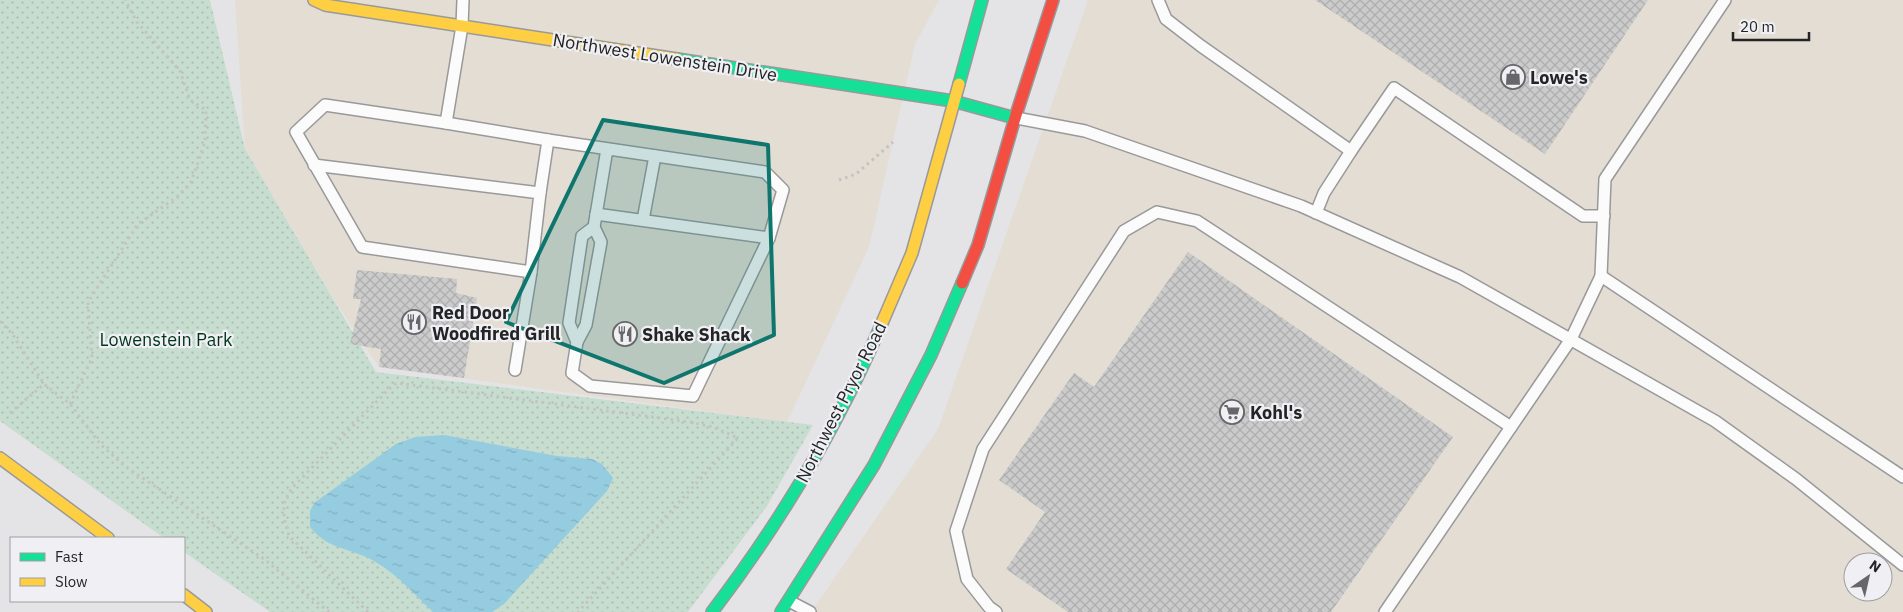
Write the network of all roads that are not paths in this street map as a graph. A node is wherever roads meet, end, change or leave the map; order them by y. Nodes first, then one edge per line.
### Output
1 (314, 0) edge
2 (462, 0) edge
3 (982, 0) edge
4 (1053, 0) edge
5 (1158, 0) edge
6 (1725, 0) edge
7 (462, 26) junction
8 (953, 101) junction
9 (1015, 118) junction
10 (446, 123) junction
11 (548, 140) junction
12 (607, 149) junction
13 (1350, 151) junction
14 (655, 156) junction
15 (314, 165) junction
16 (540, 193) junction
17 (1316, 213) junction
18 (596, 214) junction
19 (1604, 216) junction
20 (643, 220) junction
21 (594, 227) junction
22 (769, 238) junction
23 (531, 272) junction
24 (1601, 276) junction
25 (1571, 339) junction
26 (576, 342) junction
27 (515, 370) dead end
28 (1510, 427) junction
29 (0, 458) edge
30 (1903, 477) edge
31 (107, 537) edge
32 (1903, 565) edge
33 (185, 596) edge
34 (789, 601) junction
35 (206, 612) edge
36 (712, 612) edge
37 (781, 612) edge
38 (810, 612) edge
39 (996, 612) edge
40 (1385, 612) edge

1 - 7 main road, Northwest Lowenstein Drive
2 - 7 lane
3 - 8 main road, Northwest Pryor Road
4 - 9 main road
5 - 13 lane
6 - 19 lane
7 - 8 main road, Northwest Lowenstein Drive
7 - 10 lane
8 - 9 main road, Northwest Lowenstein Drive
8 - 36 main road, Northwest Pryor Road
9 - 17 lane
9 - 34 main road
10 - 11 lane
10 - 15 lane
11 - 12 lane
11 - 16 lane
12 - 14 lane
12 - 18 lane
13 - 17 lane
13 - 19 lane
14 - 20 lane
14 - 22 lane
15 - 16 lane
15 - 23 lane
16 - 23 lane
17 - 25 lane
18 - 20 lane
18 - 21 lane
19 - 24 lane
20 - 22 lane
21 - 26 lane
21 - 26 lane
22 - 26 lane
23 - 27 lane
24 - 25 lane
24 - 30 lane
25 - 28 lane
25 - 32 lane
28 - 39 lane
28 - 40 lane
29 - 31 main road
33 - 35 main road
34 - 37 main road
34 - 38 lane

